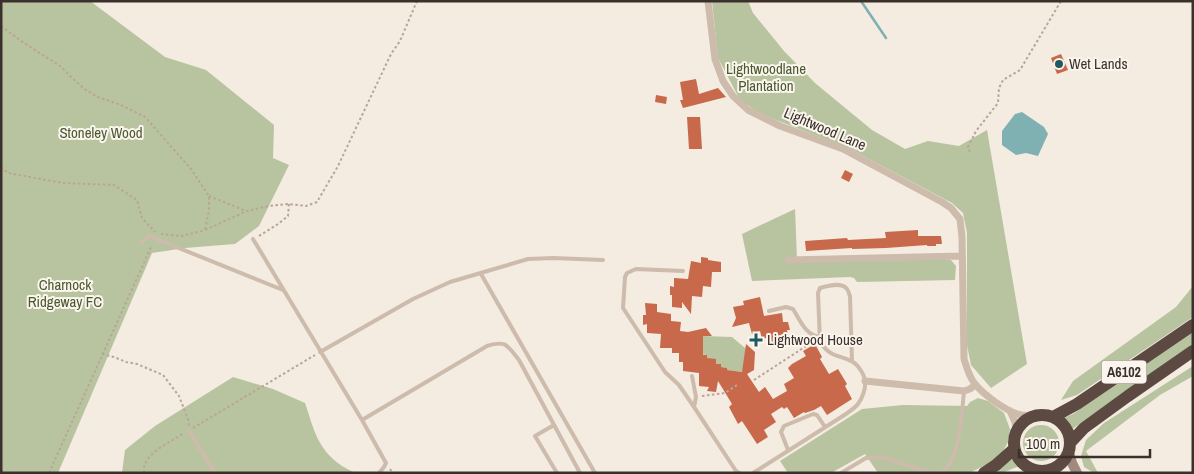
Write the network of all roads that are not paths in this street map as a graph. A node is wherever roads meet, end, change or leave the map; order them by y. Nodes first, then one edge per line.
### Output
1 (708, 1) edge
2 (253, 239) road end
3 (142, 243) dead end
4 (962, 256) junction
5 (603, 260) dead end
6 (788, 260) dead end
7 (683, 271) dead end
8 (481, 274) junction
9 (283, 290) junction
10 (768, 311) dead end
11 (1193, 325) edge
12 (820, 337) junction
13 (1193, 351) edge
14 (320, 352) junction
15 (852, 361) junction
16 (692, 376) dead end
17 (865, 382) junction
18 (975, 385) junction
19 (964, 391) junction
20 (694, 407) junction
21 (1010, 411) junction
22 (1037, 416) junction
23 (1053, 417) junction
24 (362, 420) junction
25 (554, 426) junction
26 (825, 427) junction
27 (189, 430) road end
28 (1016, 431) junction
29 (1069, 447) junction
30 (1014, 449) junction
31 (788, 450) junction
32 (1027, 471) edge
33 (1052, 471) edge
34 (215, 473) edge
35 (379, 473) edge
36 (557, 473) edge
37 (580, 473) edge
38 (596, 473) edge
39 (739, 473) edge
40 (753, 473) edge
41 (842, 473) edge
42 (931, 473) edge
43 (935, 473) edge
44 (984, 473) edge
45 (1077, 473) edge

1 - 4 street, Lightwood Lane
2 - 9 lane
3 - 9 lane
4 - 6 street
4 - 18 street, Lightwood Lane
5 - 8 lane
7 - 20 lane
8 - 14 lane
8 - 38 lane
9 - 14 lane
10 - 12 lane
11 - 23 highway, A6102
12 - 15 lane
12 - 15 lane
13 - 29 highway, A6102
14 - 24 lane
15 - 17 lane
16 - 20 lane
17 - 19 street
17 - 26 lane
18 - 19 street
18 - 21 street, Lightwood Lane
19 - 43 lane
20 - 39 lane
21 - 22 street, Lightwood Lane
21 - 28 street
22 - 23 highway
22 - 28 highway
23 - 29 highway
24 - 25 lane
24 - 35 lane
25 - 36 lane
25 - 37 lane
26 - 31 lane
26 - 31 lane
27 - 34 lane
28 - 30 highway
29 - 33 highway
29 - 45 street
30 - 32 highway
30 - 44 highway
31 - 40 lane
32 - 33 highway
41 - 42 lane

